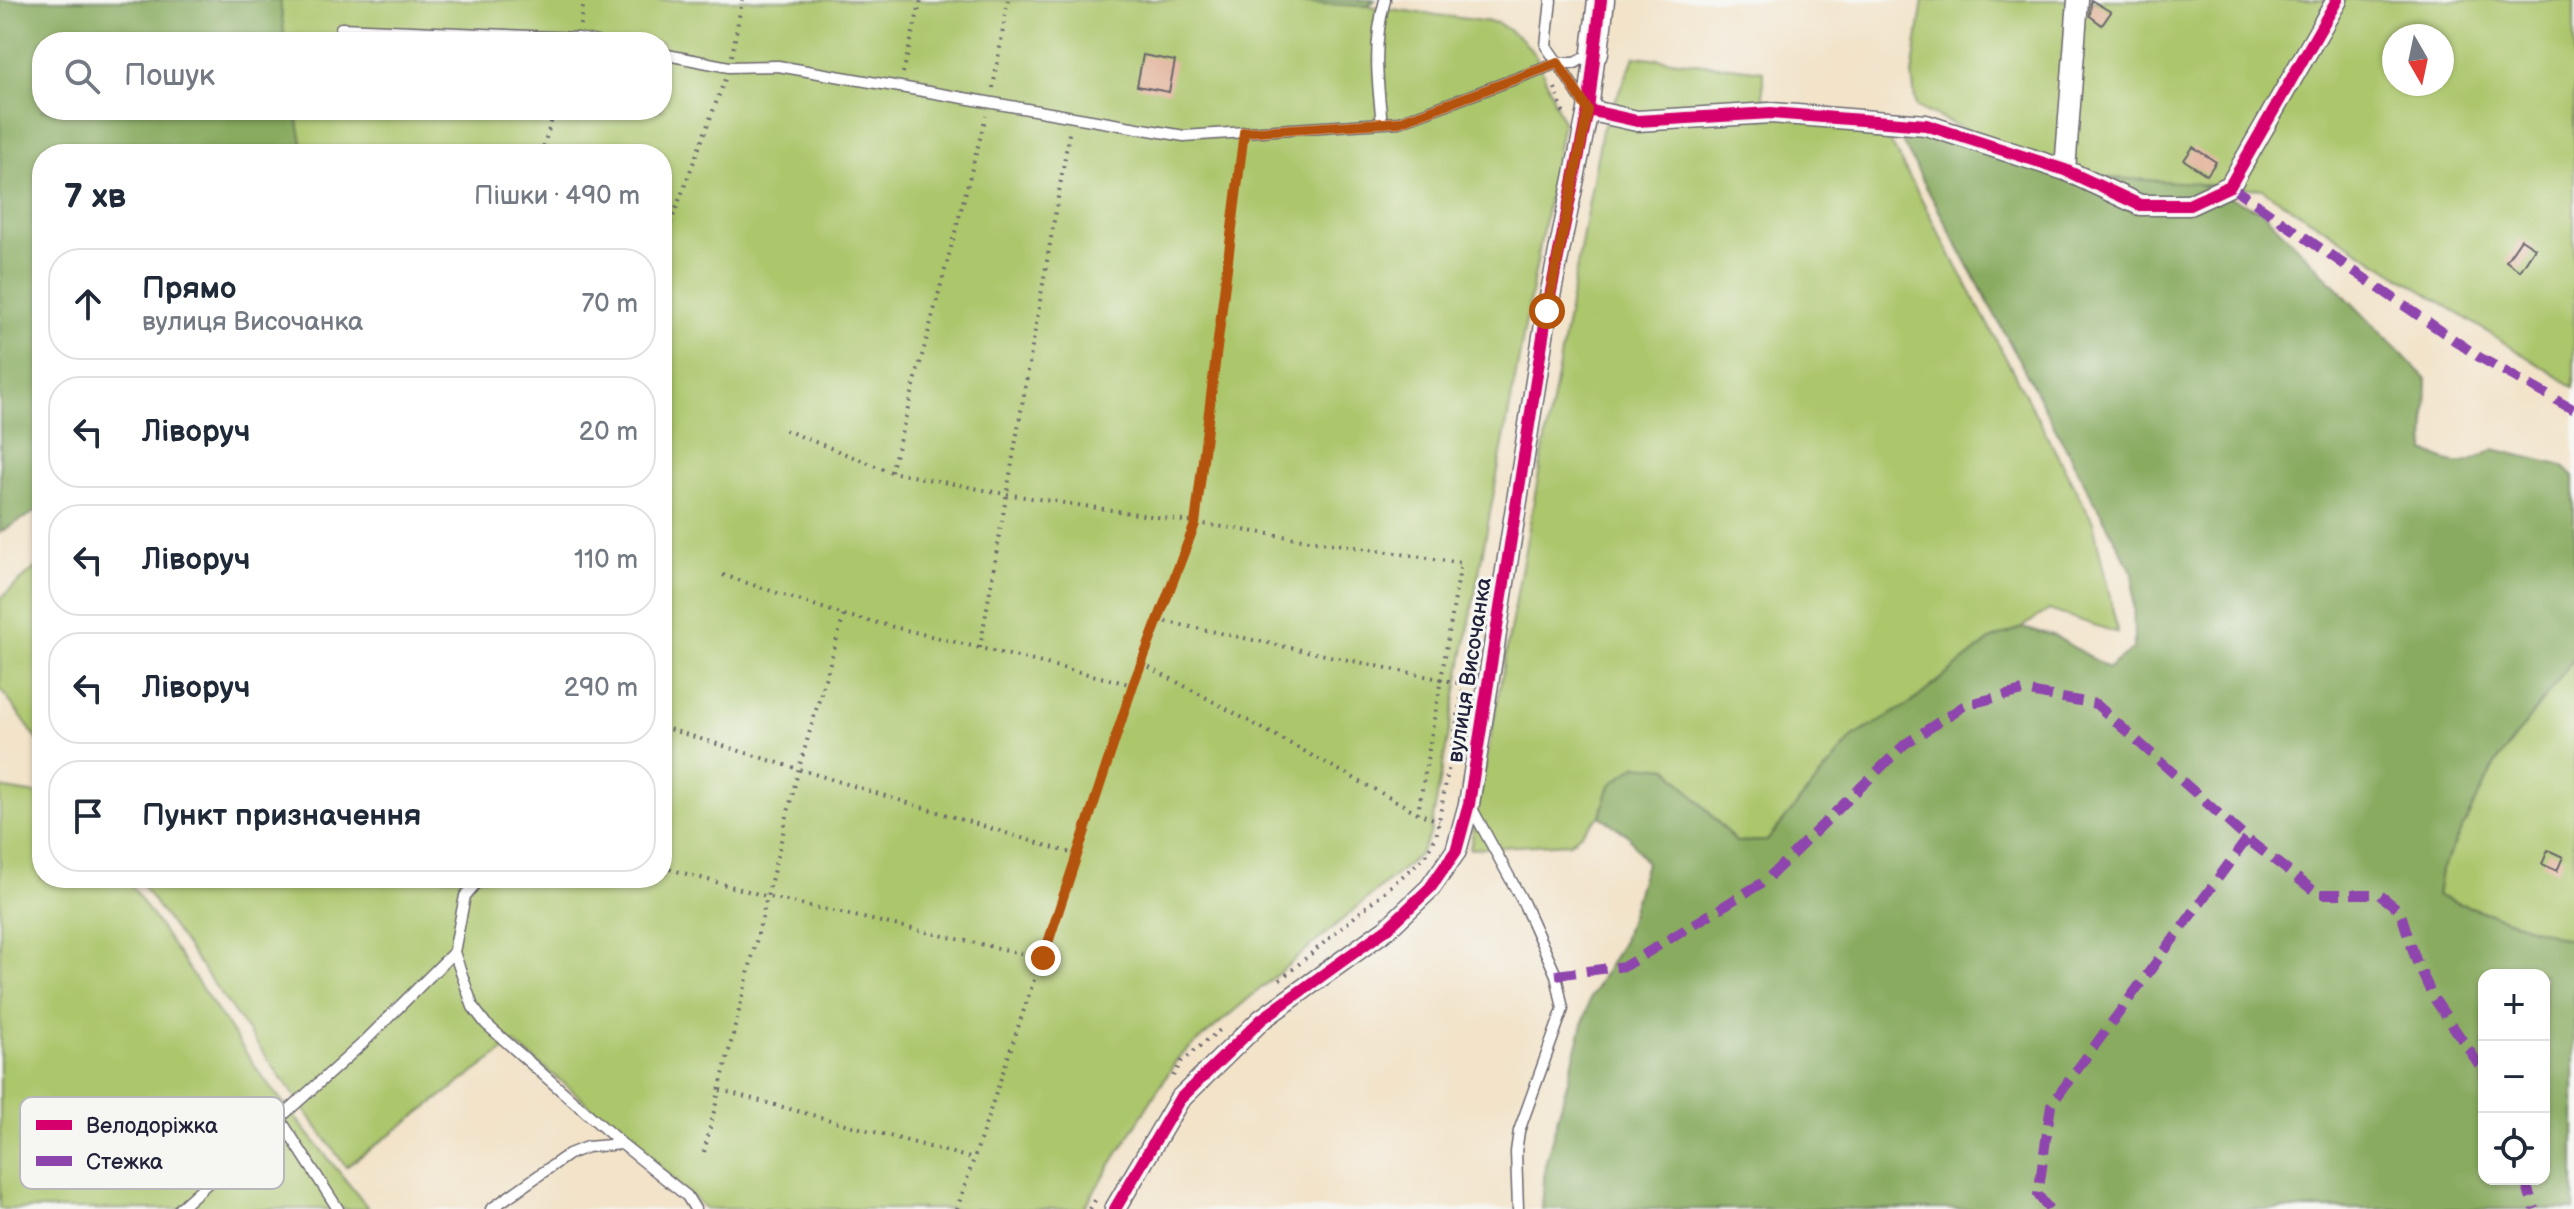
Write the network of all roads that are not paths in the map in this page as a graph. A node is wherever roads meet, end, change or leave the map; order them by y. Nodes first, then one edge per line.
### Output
1 (1385, 0) edge
2 (1551, 0) edge
3 (1601, 0) edge
4 (2078, 0) edge
5 (2337, 0) edge
6 (341, 28) dead end
7 (436, 32) edge
8 (1595, 52) junction
9 (672, 56) edge
10 (1558, 63) junction
11 (1588, 110) junction
12 (1382, 123) junction
13 (2065, 170) junction
14 (1469, 804) junction
15 (472, 888) edge
16 (454, 952) junction
17 (284, 1115) edge
18 (284, 1125) edge
19 (622, 1144) junction
20 (201, 1189) edge
21 (179, 1209) edge
22 (338, 1209) edge
23 (491, 1209) edge
24 (695, 1209) edge
25 (1115, 1209) edge
26 (1518, 1209) edge

1 - 12 lane
2 - 10 lane
3 - 8 street, вулиця Височанка
4 - 13 street
5 - 13 street
6 - 7 lane
8 - 10 lane
8 - 11 street, вулиця Височанка
9 - 12 lane
10 - 11 lane
10 - 12 lane
11 - 13 street
11 - 14 street, вулиця Височанка
14 - 25 street, вулиця Височанка
14 - 26 lane
15 - 16 lane
16 - 17 lane
16 - 19 lane
18 - 22 lane
19 - 23 lane
19 - 24 lane
20 - 21 lane

